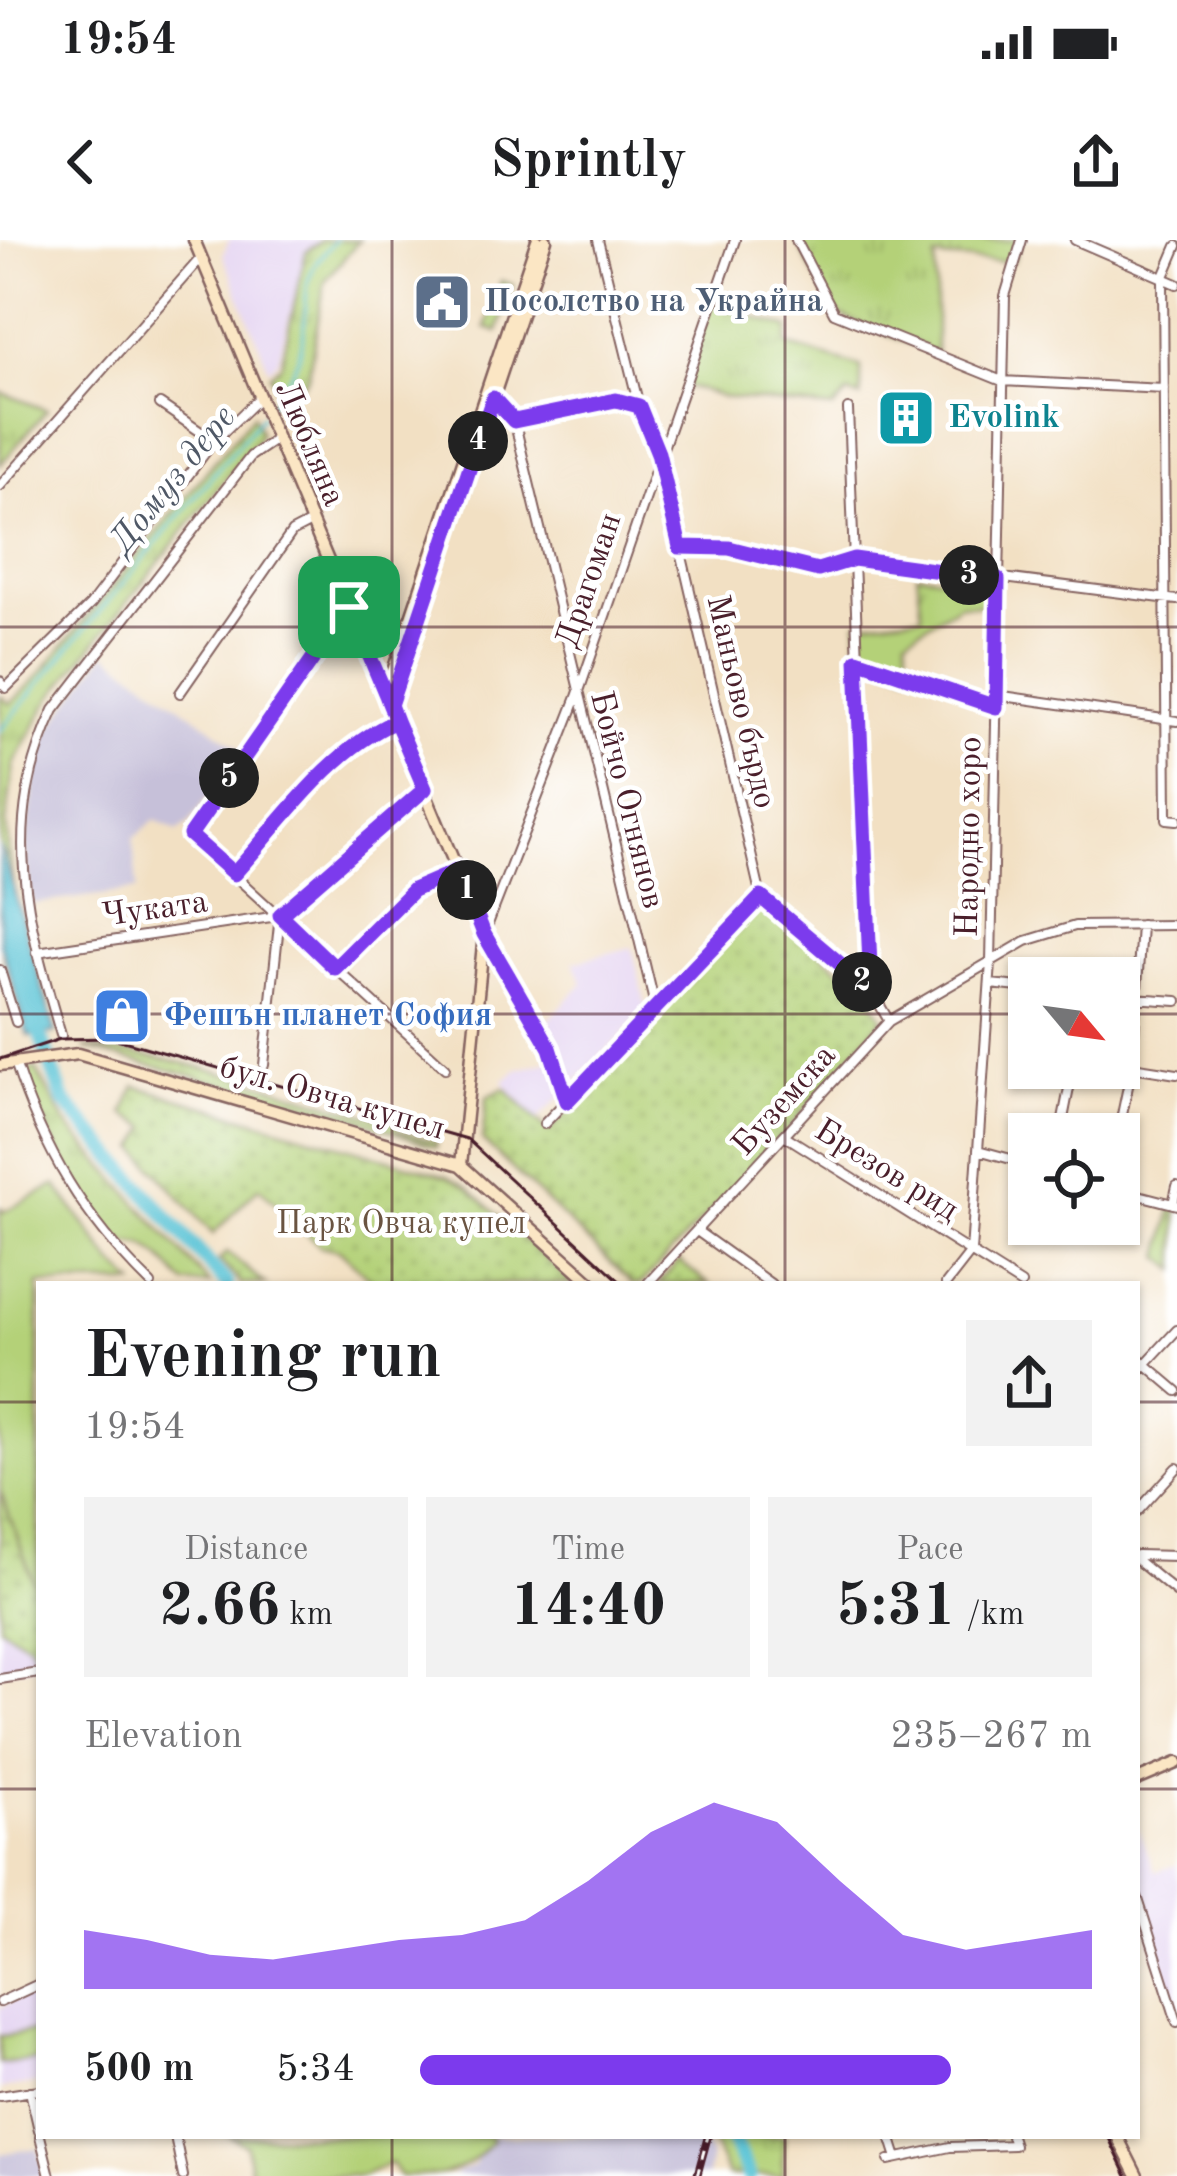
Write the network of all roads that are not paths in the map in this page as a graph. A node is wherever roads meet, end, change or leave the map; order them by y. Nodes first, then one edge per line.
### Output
1 (194, 240) edge
2 (537, 240) edge
3 (546, 240) edge
4 (598, 240) edge
5 (735, 240) edge
6 (796, 240) edge
7 (1022, 240) edge
8 (1075, 240) edge
9 (1177, 246) edge
10 (200, 259) junction
11 (1163, 279) junction
12 (1177, 284) edge
13 (1002, 381) junction
14 (1164, 389) junction
15 (493, 398) junction
16 (261, 399) junction
17 (160, 404) dead end
18 (639, 406) junction
19 (848, 409) dead end
20 (514, 421) junction
21 (278, 438) junction
22 (214, 441) junction
23 (658, 453) junction
24 (0, 486) edge
25 (1177, 503) edge
26 (1165, 505) junction
27 (312, 521) junction
28 (680, 547) junction
29 (854, 559) junction
30 (998, 579) junction
31 (1172, 600) edge
32 (349, 607) junction
33 (857, 660) junction
34 (0, 681) edge
35 (180, 693) dead end
36 (996, 695) junction
37 (577, 697) junction
38 (388, 700) junction
39 (996, 707) junction
40 (396, 721) junction
41 (1173, 721) edge
42 (425, 789) junction
43 (1172, 819) edge
44 (459, 870) junction
45 (234, 874) junction
46 (761, 897) junction
47 (280, 915) junction
48 (1141, 925) junction
49 (1177, 925) edge
50 (484, 934) junction
51 (37, 952) junction
52 (1140, 957) edge
53 (992, 962) junction
54 (335, 968) junction
55 (0, 970) edge
56 (990, 984) junction
57 (1008, 986) edge
58 (871, 990) junction
59 (1140, 998) edge
60 (1177, 1001) edge
61 (656, 1010) junction
62 (890, 1021) junction
63 (16, 1022) dead end
64 (62, 1035) dead end
65 (15, 1061) junction
66 (0, 1062) edge
67 (264, 1065) dead end
68 (445, 1068) dead end
69 (1140, 1068) edge
70 (1177, 1074) edge
71 (567, 1101) junction
72 (544, 1124) dead end
73 (787, 1137) junction
74 (977, 1150) junction
75 (1008, 1158) edge
76 (461, 1165) junction
77 (1177, 1186) edge
78 (1140, 1195) edge
79 (1175, 1204) edge
80 (697, 1231) junction
81 (971, 1252) junction
82 (148, 1281) edge
83 (590, 1281) edge
84 (650, 1281) edge
85 (766, 1281) edge
86 (948, 1281) edge
87 (1016, 1281) edge
88 (1177, 1330) edge
89 (1140, 1359) edge
90 (1147, 1363) junction
91 (1140, 1370) edge
92 (1177, 1391) edge
93 (1177, 1468) edge
94 (1140, 1509) edge
95 (1177, 1556) edge
96 (1140, 1558) edge
97 (1140, 1561) edge
98 (1177, 1593) edge
99 (36, 1673) edge
100 (0, 1679) edge
101 (1177, 1763) edge
102 (1140, 1779) edge
103 (1140, 1905) edge
104 (36, 1985) edge
105 (0, 2002) edge
106 (1177, 2022) edge
107 (34, 2091) edge
108 (0, 2096) edge
109 (41, 2139) edge
110 (176, 2139) edge
111 (890, 2139) edge
112 (1012, 2139) edge
113 (1118, 2139) edge
114 (948, 2141) edge
115 (50, 2176) edge
116 (183, 2176) edge
117 (1137, 2176) edge

1 - 10 street, Любляна
2 - 38 street
3 - 15 street
4 - 18 street, Маньово бърдо
5 - 23 street, Драгоман
6 - 13 street
7 - 13 street, Народно хоро
8 - 11 street
9 - 11 street
10 - 16 street, Любляна
10 - 24 street
11 - 12 street
11 - 14 street
13 - 14 street
13 - 30 street, Народно хоро
14 - 26 street
15 - 20 street, Бойчо Огнянов
15 - 38 street
16 - 21 street, Любляна
16 - 22 street
17 - 22 street
18 - 20 street
18 - 23 street, Маньово бърдо
19 - 29 street
20 - 37 street, Бойчо Огнянов
21 - 27 street, Любляна
21 - 51 street
22 - 34 street
23 - 28 street, Маньово бърдо
23 - 37 street, Драгоман
25 - 26 street
26 - 31 street
27 - 32 street, Любляна
27 - 35 street
28 - 29 street
28 - 46 street, Маньово бърдо
29 - 30 street
29 - 33 street
30 - 31 street
30 - 36 street, Народно хоро
31 - 41 street
32 - 38 street, Любляна
32 - 45 street
33 - 39 street
33 - 58 street
36 - 39 street, Народно хоро
36 - 41 street
37 - 50 street, Драгоман
37 - 61 street, Бойчо Огнянов
38 - 40 street, Любляна
39 - 53 street, Народно хоро
40 - 42 street, Любляна
40 - 45 street
41 - 43 street
42 - 44 street, Любляна
42 - 47 street
44 - 50 street, Любляна
44 - 54 street
45 - 47 street
46 - 58 street
46 - 61 street
47 - 51 street, Чуката
47 - 54 street
47 - 67 street
48 - 49 street, Буземска
48 - 52 street
48 - 53 street, Буземска
50 - 71 street, Любляна
50 - 76 street, Любляна
51 - 64 street
53 - 56 street, Народно хоро
53 - 62 street, Буземска
54 - 68 street
55 - 63 street
56 - 57 street
56 - 74 street, Народно хоро
58 - 62 street
59 - 60 street
61 - 71 street
62 - 73 street, Буземска
65 - 66 street, бул. Овча купел
65 - 76 street, бул. Овча купел
65 - 82 street
69 - 70 street
71 - 72 street
73 - 80 street, Буземска
73 - 81 street, Брезов рид
74 - 75 street
74 - 81 street, Народно хоро
76 - 83 street, бул. Овча купел
77 - 79 street
78 - 79 street
80 - 84 street, Буземска
80 - 85 street
81 - 86 street
81 - 87 street, Брезов рид
88 - 90 street
89 - 90 street
90 - 91 street
90 - 92 street
93 - 94 street
95 - 96 street
97 - 98 street
99 - 100 street
101 - 102 street
103 - 106 street
104 - 105 street
107 - 108 street
109 - 115 street
110 - 116 street
111 - 114 street
112 - 114 street
113 - 117 street

